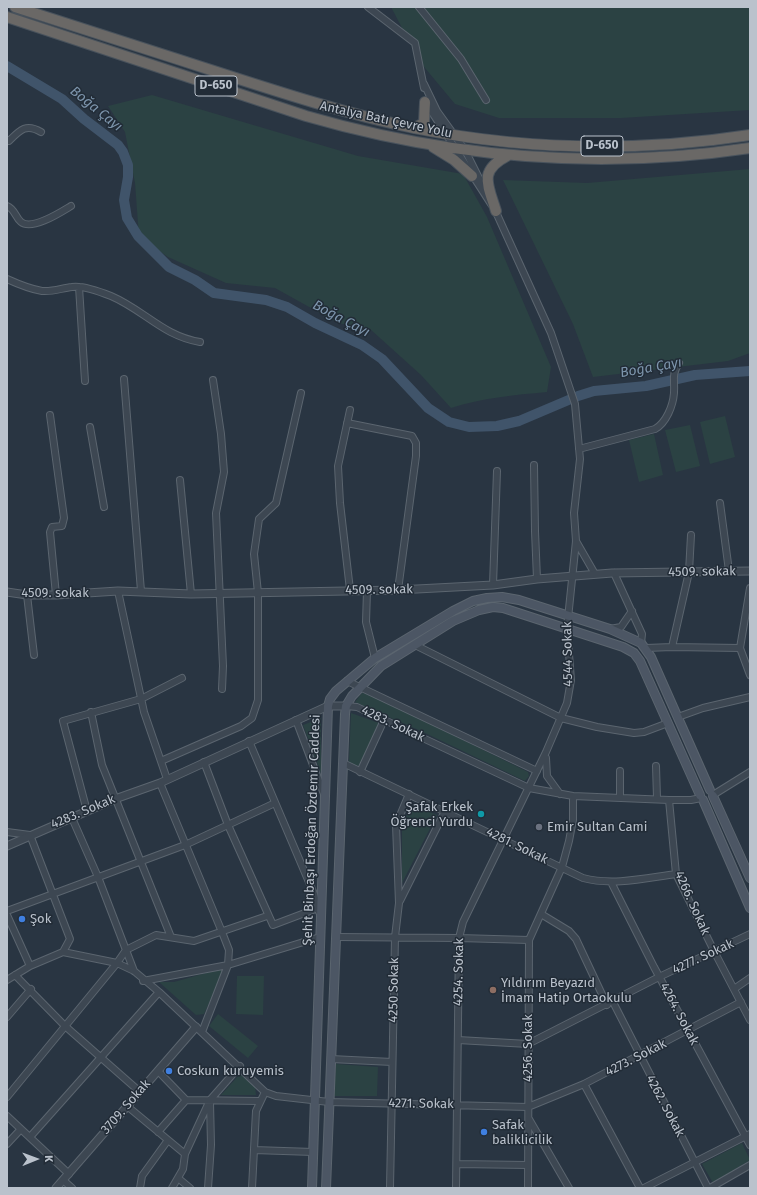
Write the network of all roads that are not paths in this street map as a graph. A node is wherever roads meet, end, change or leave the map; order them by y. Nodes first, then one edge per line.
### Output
1 (15, 7) edge
2 (368, 7) edge
3 (419, 7) edge
4 (7, 17) edge
5 (424, 84) junction
6 (486, 100) dead end
7 (426, 102) junction
8 (414, 128) junction
9 (41, 132) dead end
10 (450, 134) junction
11 (750, 134) edge
12 (7, 140) edge
13 (428, 144) junction
14 (750, 148) edge
15 (461, 149) junction
16 (507, 156) junction
17 (472, 176) junction
18 (7, 206) edge
19 (71, 206) dead end
20 (496, 211) junction
21 (7, 279) edge
22 (79, 287) junction
23 (200, 342) dead end
24 (680, 363) dead end
25 (124, 379) dead end
26 (213, 380) dead end
27 (85, 381) dead end
28 (300, 393) dead end
29 (350, 410) dead end
30 (50, 415) dead end
31 (347, 423) junction
32 (90, 427) dead end
33 (579, 449) junction
34 (534, 465) dead end
35 (497, 471) dead end
36 (180, 480) dead end
37 (720, 503) dead end
38 (104, 507) dead end
39 (691, 535) dead end
40 (576, 541) junction
41 (729, 571) junction
42 (750, 571) edge
43 (689, 572) junction
44 (614, 573) junction
45 (595, 574) junction
46 (571, 577) junction
47 (537, 579) junction
48 (493, 585) junction
49 (750, 588) edge
50 (350, 590) junction
51 (398, 590) junction
52 (118, 591) junction
53 (141, 591) junction
54 (367, 591) junction
55 (7, 592) edge
56 (258, 593) junction
57 (191, 594) junction
58 (219, 594) junction
59 (27, 595) junction
60 (56, 595) junction
61 (632, 612) junction
62 (568, 615) junction
63 (567, 628) junction
64 (610, 630) junction
65 (415, 645) junction
66 (644, 645) junction
67 (672, 647) junction
68 (740, 648) junction
69 (34, 656) dead end
70 (375, 658) junction
71 (750, 675) edge
72 (182, 678) dead end
73 (347, 681) junction
74 (361, 686) junction
75 (222, 689) dead end
76 (750, 697) edge
77 (141, 699) junction
78 (328, 706) junction
79 (346, 706) junction
80 (91, 712) junction
81 (678, 717) junction
82 (561, 718) junction
83 (296, 720) junction
84 (384, 720) junction
85 (668, 724) junction
86 (249, 742) junction
87 (546, 752) junction
88 (161, 761) junction
89 (204, 762) junction
90 (343, 763) junction
91 (656, 766) dead end
92 (620, 771) dead end
93 (360, 772) junction
94 (537, 772) junction
95 (750, 772) edge
96 (167, 779) junction
97 (160, 783) junction
98 (529, 788) junction
99 (712, 793) junction
100 (409, 794) junction
101 (560, 794) junction
102 (573, 796) junction
103 (325, 797) junction
104 (620, 798) junction
105 (657, 798) junction
106 (701, 798) junction
107 (115, 799) junction
108 (669, 800) junction
109 (275, 803) junction
110 (445, 811) junction
111 (87, 812) junction
112 (72, 818) junction
113 (228, 825) junction
114 (7, 832) edge
115 (30, 835) junction
116 (503, 839) junction
117 (186, 845) junction
118 (7, 846) edge
119 (141, 861) junction
120 (562, 867) junction
121 (676, 874) junction
122 (749, 876) edge
123 (98, 877) junction
124 (611, 882) junction
125 (52, 894) junction
126 (398, 903) junction
127 (318, 908) junction
128 (750, 908) edge
129 (7, 911) edge
130 (541, 914) junction
131 (7, 915) edge
132 (267, 916) junction
133 (321, 921) junction
134 (222, 932) junction
135 (750, 934) edge
136 (171, 937) junction
137 (336, 937) junction
138 (395, 937) junction
139 (320, 938) junction
140 (459, 938) junction
141 (529, 940) junction
142 (126, 950) junction
143 (714, 951) junction
144 (63, 952) junction
145 (117, 963) junction
146 (228, 965) junction
147 (30, 966) junction
148 (134, 971) junction
149 (15, 975) junction
150 (659, 978) junction
151 (750, 978) edge
152 (7, 980) edge
153 (143, 981) junction
154 (31, 989) junction
155 (734, 989) junction
156 (159, 992) junction
157 (741, 1002) junction
158 (610, 1004) junction
159 (7, 1017) edge
160 (750, 1020) edge
161 (66, 1026) junction
162 (196, 1027) junction
163 (688, 1030) junction
164 (202, 1032) junction
165 (458, 1040) junction
166 (528, 1044) junction
167 (102, 1057) junction
168 (640, 1057) junction
169 (331, 1059) junction
170 (392, 1062) junction
171 (240, 1066) junction
172 (158, 1071) junction
173 (584, 1084) junction
174 (139, 1091) junction
175 (265, 1092) junction
176 (7, 1097) edge
177 (186, 1100) junction
178 (210, 1100) junction
179 (259, 1101) junction
180 (315, 1101) junction
181 (329, 1102) junction
182 (391, 1103) junction
183 (457, 1105) junction
184 (127, 1106) junction
185 (528, 1107) junction
186 (7, 1116) edge
187 (528, 1118) junction
188 (21, 1129) junction
189 (158, 1132) junction
190 (748, 1135) edge
191 (30, 1137) junction
192 (168, 1140) junction
193 (7, 1144) edge
194 (750, 1145) edge
195 (254, 1150) junction
196 (313, 1152) junction
197 (185, 1154) junction
198 (695, 1163) junction
199 (456, 1164) junction
200 (528, 1165) junction
201 (750, 1165) edge
202 (69, 1174) junction
203 (178, 1178) junction
204 (60, 1185) edge
205 (72, 1188) edge
206 (140, 1188) edge
207 (172, 1188) edge
208 (190, 1188) edge
209 (208, 1188) edge
210 (252, 1188) edge
211 (312, 1188) edge
212 (326, 1188) edge
213 (390, 1188) edge
214 (456, 1188) edge
215 (528, 1188) edge
216 (569, 1188) edge
217 (640, 1188) edge
218 (644, 1188) edge
219 (709, 1188) edge

1 - 8 highway, Antalya Batı Çevre Yolu
2 - 5 street
3 - 6 street
4 - 13 highway, Antalya Batı Çevre Yolu / D-650
5 - 7 street
5 - 10 street
7 - 8 highway
7 - 10 street
8 - 10 highway, Antalya Batı Çevre Yolu / D-650
9 - 12 street
10 - 11 highway, Antalya Batı Çevre Yolu / D-650
10 - 15 street
10 - 15 street
13 - 15 highway, Antalya Batı Çevre Yolu
13 - 17 highway
14 - 16 highway, Antalya Batı Çevre Yolu / D-650
15 - 16 highway, Antalya Batı Çevre Yolu / D-650
15 - 17 street
15 - 20 street
16 - 20 highway
17 - 20 street
18 - 19 street
20 - 33 street
21 - 22 street
22 - 23 street
22 - 27 street
24 - 33 street
25 - 53 street
26 - 58 street
28 - 56 street
29 - 31 street
30 - 60 street
31 - 50 street
31 - 51 street
32 - 38 street
33 - 40 street
34 - 47 street
35 - 48 street
36 - 57 street
37 - 41 street
39 - 43 street
40 - 45 street
40 - 46 street, 4544 Sokak
41 - 42 street, 4509. sokak
41 - 43 street, 4509. sokak
43 - 44 street, 4509. sokak
43 - 67 street
44 - 45 street, 4509. sokak
44 - 61 street
45 - 46 street, 4509. sokak
46 - 47 street, 4509. sokak
46 - 62 street, 4544 Sokak
47 - 48 street, 4509. sokak
48 - 51 street, 4509. sokak
49 - 68 street
50 - 54 street, 4509. sokak
50 - 56 street, 4509. sokak
51 - 54 street, 4509. sokak
52 - 53 street, 4509. sokak
52 - 60 street, 4509. sokak
52 - 77 street
53 - 57 street, 4509. sokak
54 - 70 street
55 - 59 street, 4509. sokak
56 - 58 street, 4509. sokak
56 - 88 street
57 - 58 street, 4509. sokak
58 - 75 street
59 - 60 street, 4509. sokak
59 - 69 street
61 - 64 street
61 - 66 street
62 - 63 street, 4544 Sokak
62 - 64 main road, Şehit Binbaşı Erdoğan Özdemir Caddesi
62 - 70 main road, Şehit Binbaşı Erdoğan Özdemir Caddesi
63 - 65 main road
63 - 82 street, 4544 Sokak
63 - 85 main road
64 - 66 main road, Şehit Binbaşı Erdoğan Özdemir Caddesi
65 - 74 main road
65 - 82 street
66 - 67 street
66 - 81 main road
67 - 68 street
68 - 71 street
70 - 73 main road, Şehit Binbaşı Erdoğan Özdemir Caddesi
72 - 77 street
73 - 74 street
73 - 78 main road, Şehit Binbaşı Erdoğan Özdemir Caddesi
74 - 79 main road
74 - 94 street
76 - 81 street
77 - 80 street
77 - 88 street
78 - 79 street, 4283. Sokak
78 - 83 street, 4283. Sokak
78 - 103 main road, Şehit Binbaşı Erdoğan Özdemir Caddesi
79 - 84 street, 4283. Sokak
79 - 90 main road
80 - 107 street
80 - 111 street
81 - 99 main road
82 - 85 street
82 - 87 street, 4544 Sokak
83 - 86 street, 4283. Sokak
83 - 103 street
84 - 93 street
84 - 98 street, 4283. Sokak
85 - 106 main road
86 - 89 street, 4283. Sokak
86 - 109 street
87 - 94 street, 4254. Sokak
87 - 101 street
88 - 96 street
89 - 96 street, 4283. Sokak
89 - 113 street
90 - 93 street, 4281. Sokak
90 - 137 main road
91 - 105 street
92 - 104 street
93 - 100 street, 4281. Sokak
94 - 98 street, 4254. Sokak
95 - 99 street
96 - 97 street, 4283. Sokak
97 - 107 street, 4283. Sokak
97 - 117 street
98 - 101 street, 4283. Sokak
98 - 116 street, 4254. Sokak
99 - 106 main road
99 - 122 main road
100 - 110 street, 4281. Sokak
100 - 126 street, 4250 Sokak
101 - 102 street, 4283. Sokak
102 - 104 street, 4283. Sokak
102 - 120 street, 4256. Sokak
103 - 133 main road, Şehit Binbaşı Erdoğan Özdemir Caddesi
104 - 105 street, 4283. Sokak
105 - 108 street, 4283. Sokak
106 - 108 street, 4283. Sokak
106 - 128 main road
107 - 111 street, 4283. Sokak
107 - 119 street
108 - 121 street, 4266. Sokak
109 - 113 street
109 - 127 street
110 - 116 street, 4281. Sokak
110 - 126 street
111 - 112 street, 4283. Sokak
112 - 115 street, 4283. Sokak
112 - 123 street
113 - 117 street
113 - 132 street
114 - 115 street
115 - 118 street, 4283. Sokak
115 - 125 street
116 - 120 street, 4281. Sokak
116 - 140 street, 4254. Sokak
117 - 119 street
117 - 134 street
119 - 123 street
119 - 136 street
120 - 124 street, 4281. Sokak
120 - 130 street, 4256. Sokak
121 - 124 street, 4281. Sokak
121 - 143 street, 4266. Sokak
123 - 125 street
123 - 142 street
124 - 150 street, 4264. Sokak
125 - 129 street
125 - 144 street
126 - 138 street, 4250 Sokak
127 - 132 street
127 - 133 street
130 - 141 street, 4256. Sokak
130 - 158 street, 4262. Sokak
131 - 147 street
132 - 134 street
133 - 139 main road, Şehit Binbaşı Erdoğan Özdemir Caddesi
134 - 136 street
134 - 146 street
135 - 143 street, 4277. Sokak
136 - 142 street
137 - 138 street
137 - 169 main road
138 - 140 street
138 - 170 street, 4250 Sokak
139 - 146 street
139 - 180 main road, Şehit Binbaşı Erdoğan Özdemir Caddesi
140 - 141 street
140 - 165 street, 4254. Sokak
141 - 166 street, 4256. Sokak
142 - 145 street
142 - 148 street
143 - 150 street, 4277. Sokak
143 - 155 street, 4266. Sokak
144 - 145 street
144 - 147 street
145 - 148 street
145 - 161 street
146 - 153 street
146 - 164 street
147 - 149 street
148 - 153 street
149 - 152 street
149 - 154 street
150 - 158 street, 4277. Sokak
150 - 163 street, 4264. Sokak
151 - 155 street
153 - 156 street
154 - 159 street
154 - 161 street
155 - 157 street, 4266. Sokak
156 - 162 street
156 - 167 street
157 - 160 street, 4266. Sokak
157 - 163 street, 4273. Sokak
158 - 166 street, 4277. Sokak
158 - 168 street, 4262. Sokak
161 - 167 street
161 - 176 street
162 - 164 street
162 - 172 street, 3709. Sokak
163 - 168 street, 4273. Sokak
163 - 190 street, 4264. Sokak
164 - 171 street
165 - 166 street
165 - 183 street, 4254. Sokak
166 - 185 street, 4256. Sokak
167 - 174 street
167 - 191 street
168 - 173 street, 4273. Sokak
168 - 198 street, 4262. Sokak
169 - 170 street
169 - 181 main road
170 - 182 street, 4250 Sokak
171 - 175 street
171 - 178 street
172 - 174 street, 3709. Sokak
172 - 177 street
173 - 185 street, 4273. Sokak
173 - 217 street
174 - 184 street, 3709. Sokak
175 - 179 street
175 - 180 street, 4271. Sokak
177 - 178 street
177 - 189 street
178 - 179 street
178 - 197 street
178 - 209 street
179 - 195 street
180 - 181 street, 4271. Sokak
180 - 196 main road, Şehit Binbaşı Erdoğan Özdemir Caddesi
181 - 182 street, 4271. Sokak
181 - 212 main road
182 - 183 street, 4271. Sokak
182 - 213 street, 4250 Sokak
183 - 185 street, 4271. Sokak
183 - 199 street, 4254. Sokak
184 - 189 street
184 - 202 street, 3709. Sokak
185 - 187 street, 4256. Sokak
186 - 188 street
187 - 200 street, 4256. Sokak
187 - 216 street
188 - 191 street
188 - 193 street
189 - 192 street
190 - 194 street, 4264. Sokak
190 - 198 street
191 - 202 street
192 - 197 street
192 - 206 street
195 - 196 street
195 - 210 street
196 - 211 main road, Şehit Binbaşı Erdoğan Özdemir Caddesi
197 - 203 street
198 - 218 street
198 - 219 street, 4262. Sokak
199 - 200 street
199 - 214 street, 4254. Sokak
200 - 215 street, 4256. Sokak
201 - 219 street
202 - 204 street, 3709. Sokak
203 - 207 street
203 - 208 street
204 - 205 street

